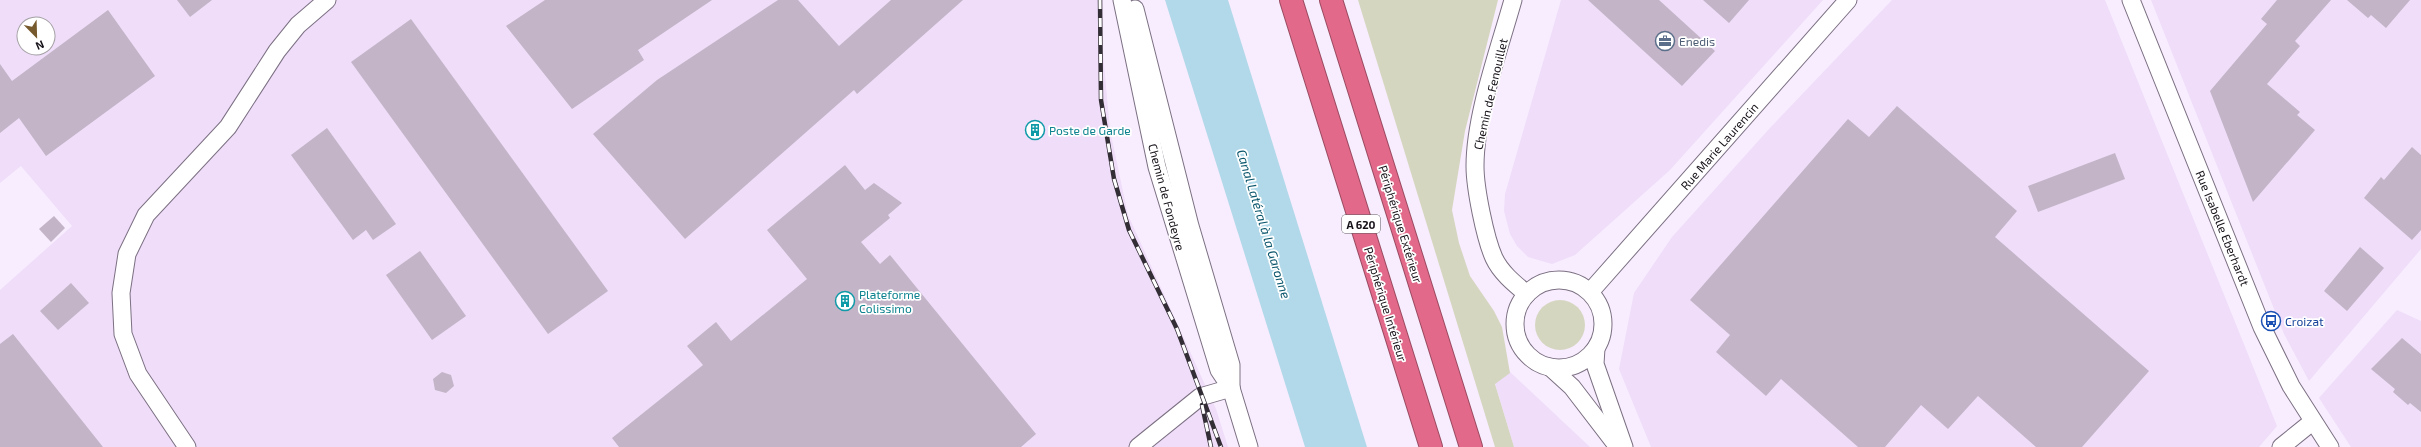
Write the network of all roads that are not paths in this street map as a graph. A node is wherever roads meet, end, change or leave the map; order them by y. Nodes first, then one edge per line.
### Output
1 (327, 0) edge
2 (1122, 0) edge
3 (1133, 0) edge
4 (1291, 0) edge
5 (1331, 0) edge
6 (1513, 0) edge
7 (1848, 0) edge
8 (2131, 0) edge
9 (1590, 292) junction
10 (1527, 294) junction
11 (1596, 348) junction
12 (1550, 367) junction
13 (1231, 388) junction
14 (2312, 422) junction
15 (187, 447) edge
16 (1138, 447) edge
17 (1249, 447) edge
18 (1431, 447) edge
19 (1471, 447) edge
20 (1618, 447) edge
21 (1624, 447) edge
22 (2282, 447) edge
23 (2330, 447) edge

1 - 15 street
2 - 13 street, Chemin de Fondeyre
3 - 13 street, Chemin de Fondeyre
4 - 18 highway, Périphérique Intérieur / A 620
5 - 19 highway, Périphérique Extérieur / A 620
6 - 10 street, Chemin de Fenouillet
7 - 9 street, Rue Marie Laurencin
8 - 14 street, Rue Isabelle Eberhardt
9 - 10 street
9 - 11 street
10 - 12 street
11 - 12 street
11 - 21 street
12 - 20 street
13 - 16 street
13 - 17 street, Chemin de Fondeyre
14 - 22 street
14 - 23 street, Rue Isabelle Eberhardt

